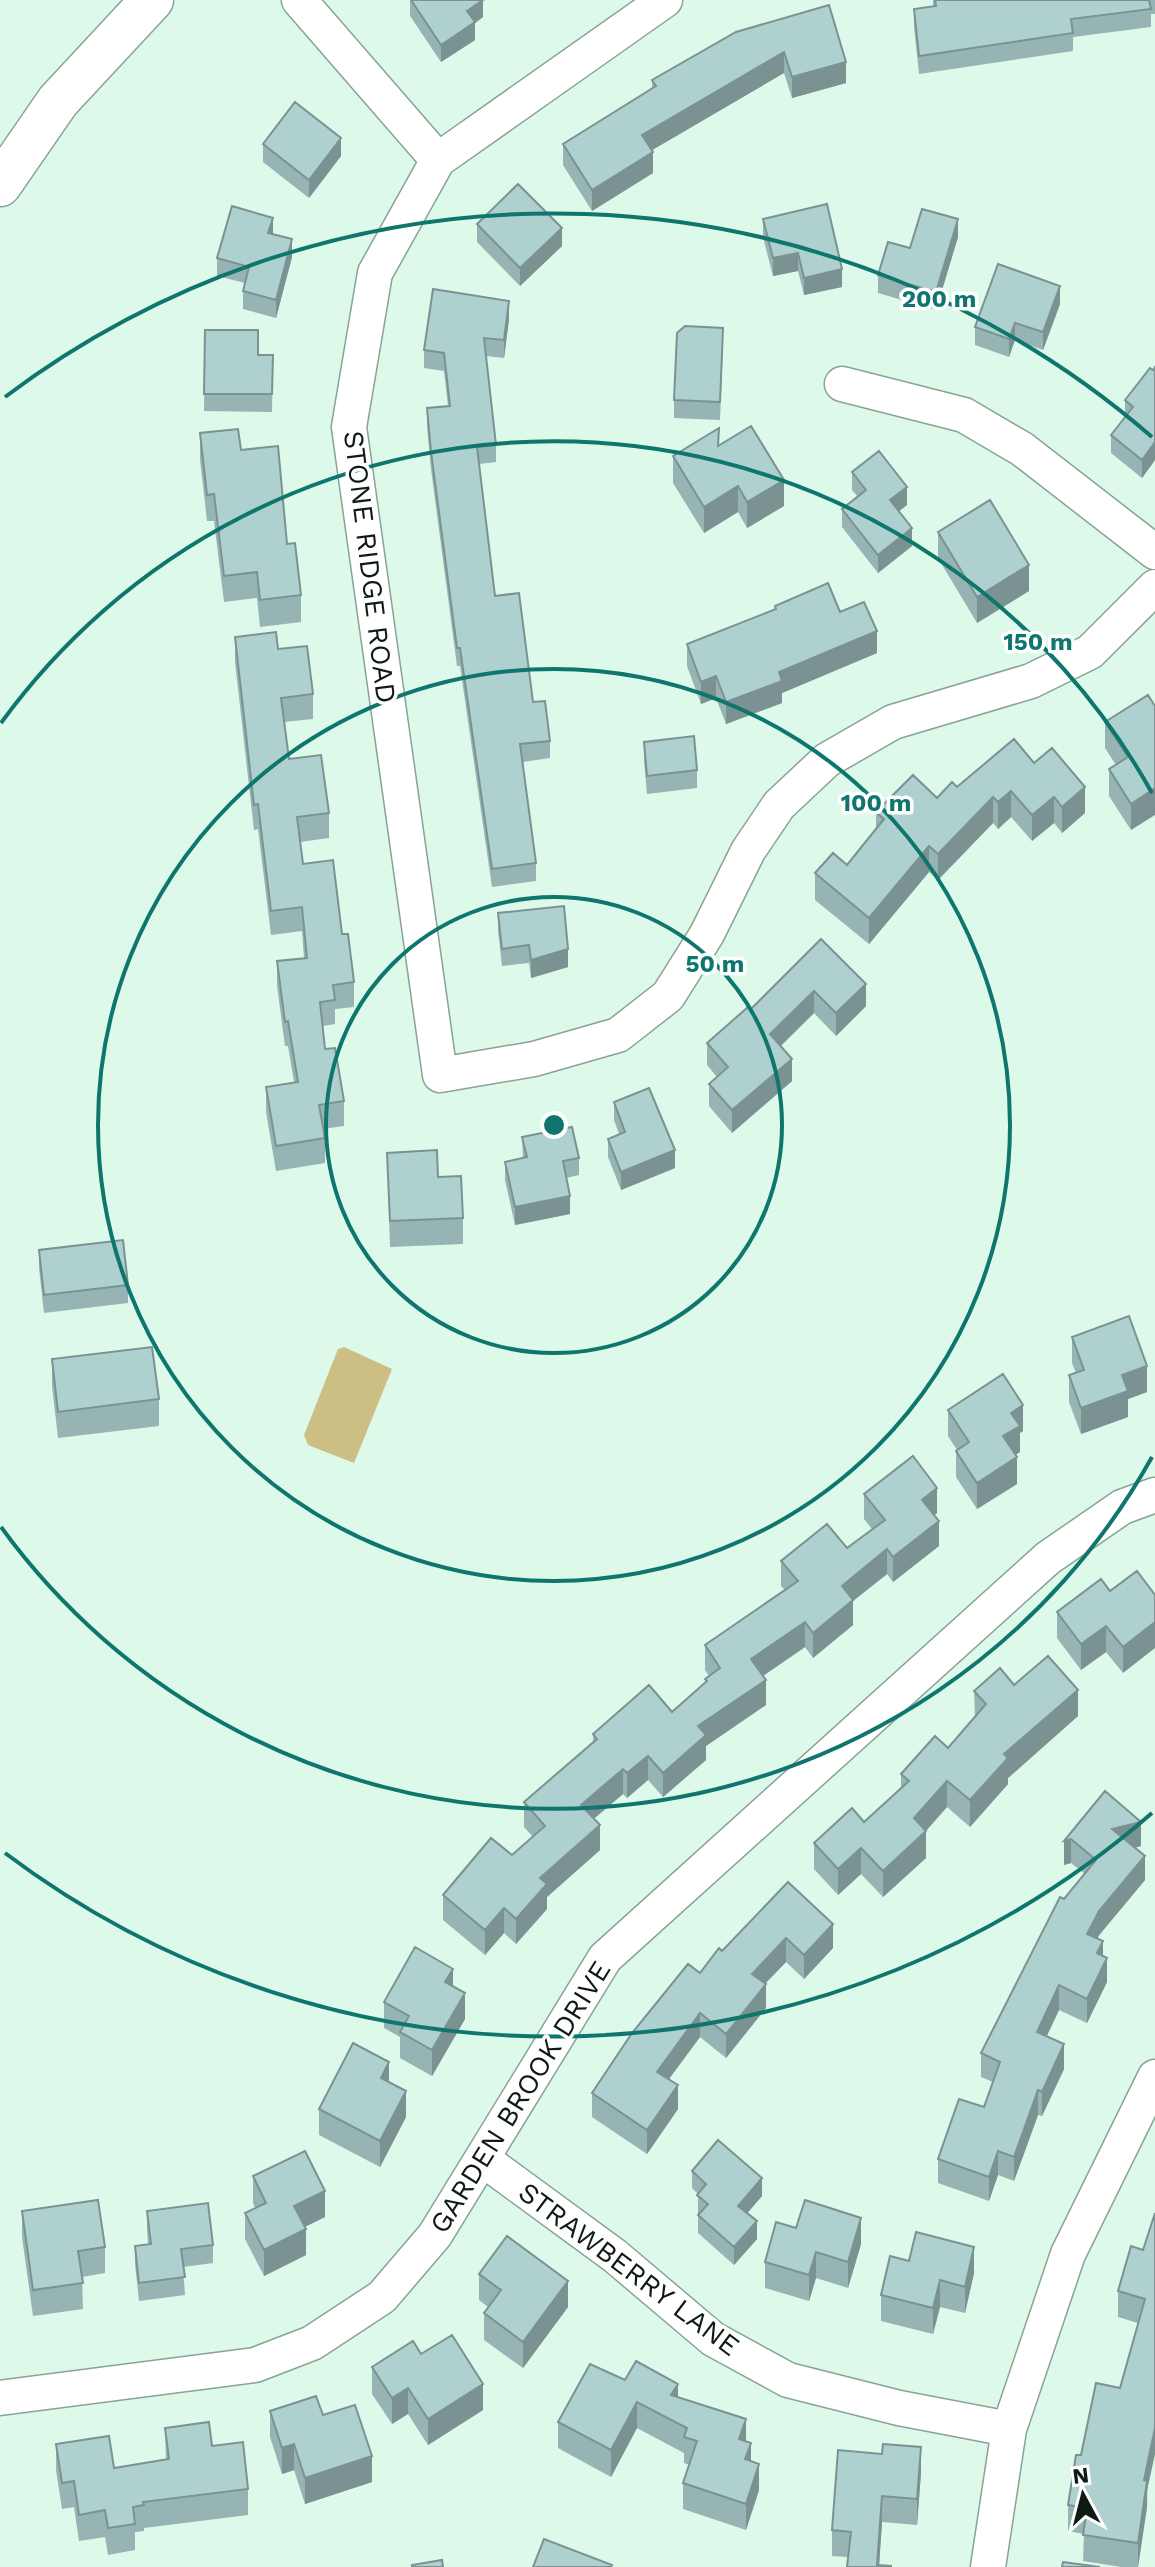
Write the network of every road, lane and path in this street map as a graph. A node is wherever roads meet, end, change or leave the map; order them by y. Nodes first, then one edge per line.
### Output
1 (152, 0) edge
2 (299, 0) edge
3 (665, 0) edge
4 (438, 160) junction
5 (0, 185) edge
6 (842, 384) dead end
7 (1155, 552) edge
8 (1155, 587) edge
9 (1155, 1495) edge
10 (1155, 2077) edge
11 (484, 2160) junction
12 (0, 2398) edge
13 (1009, 2429) junction
14 (988, 2567) edge

1 - 5 street
2 - 4 street
3 - 4 street, STONE RIDGE ROAD
4 - 8 street, STONE RIDGE ROAD
6 - 7 street
9 - 11 street, GARDEN BROOK DRIVE
10 - 13 street
11 - 12 street, GARDEN BROOK DRIVE
11 - 13 street, STRAWBERRY LANE
13 - 14 street

